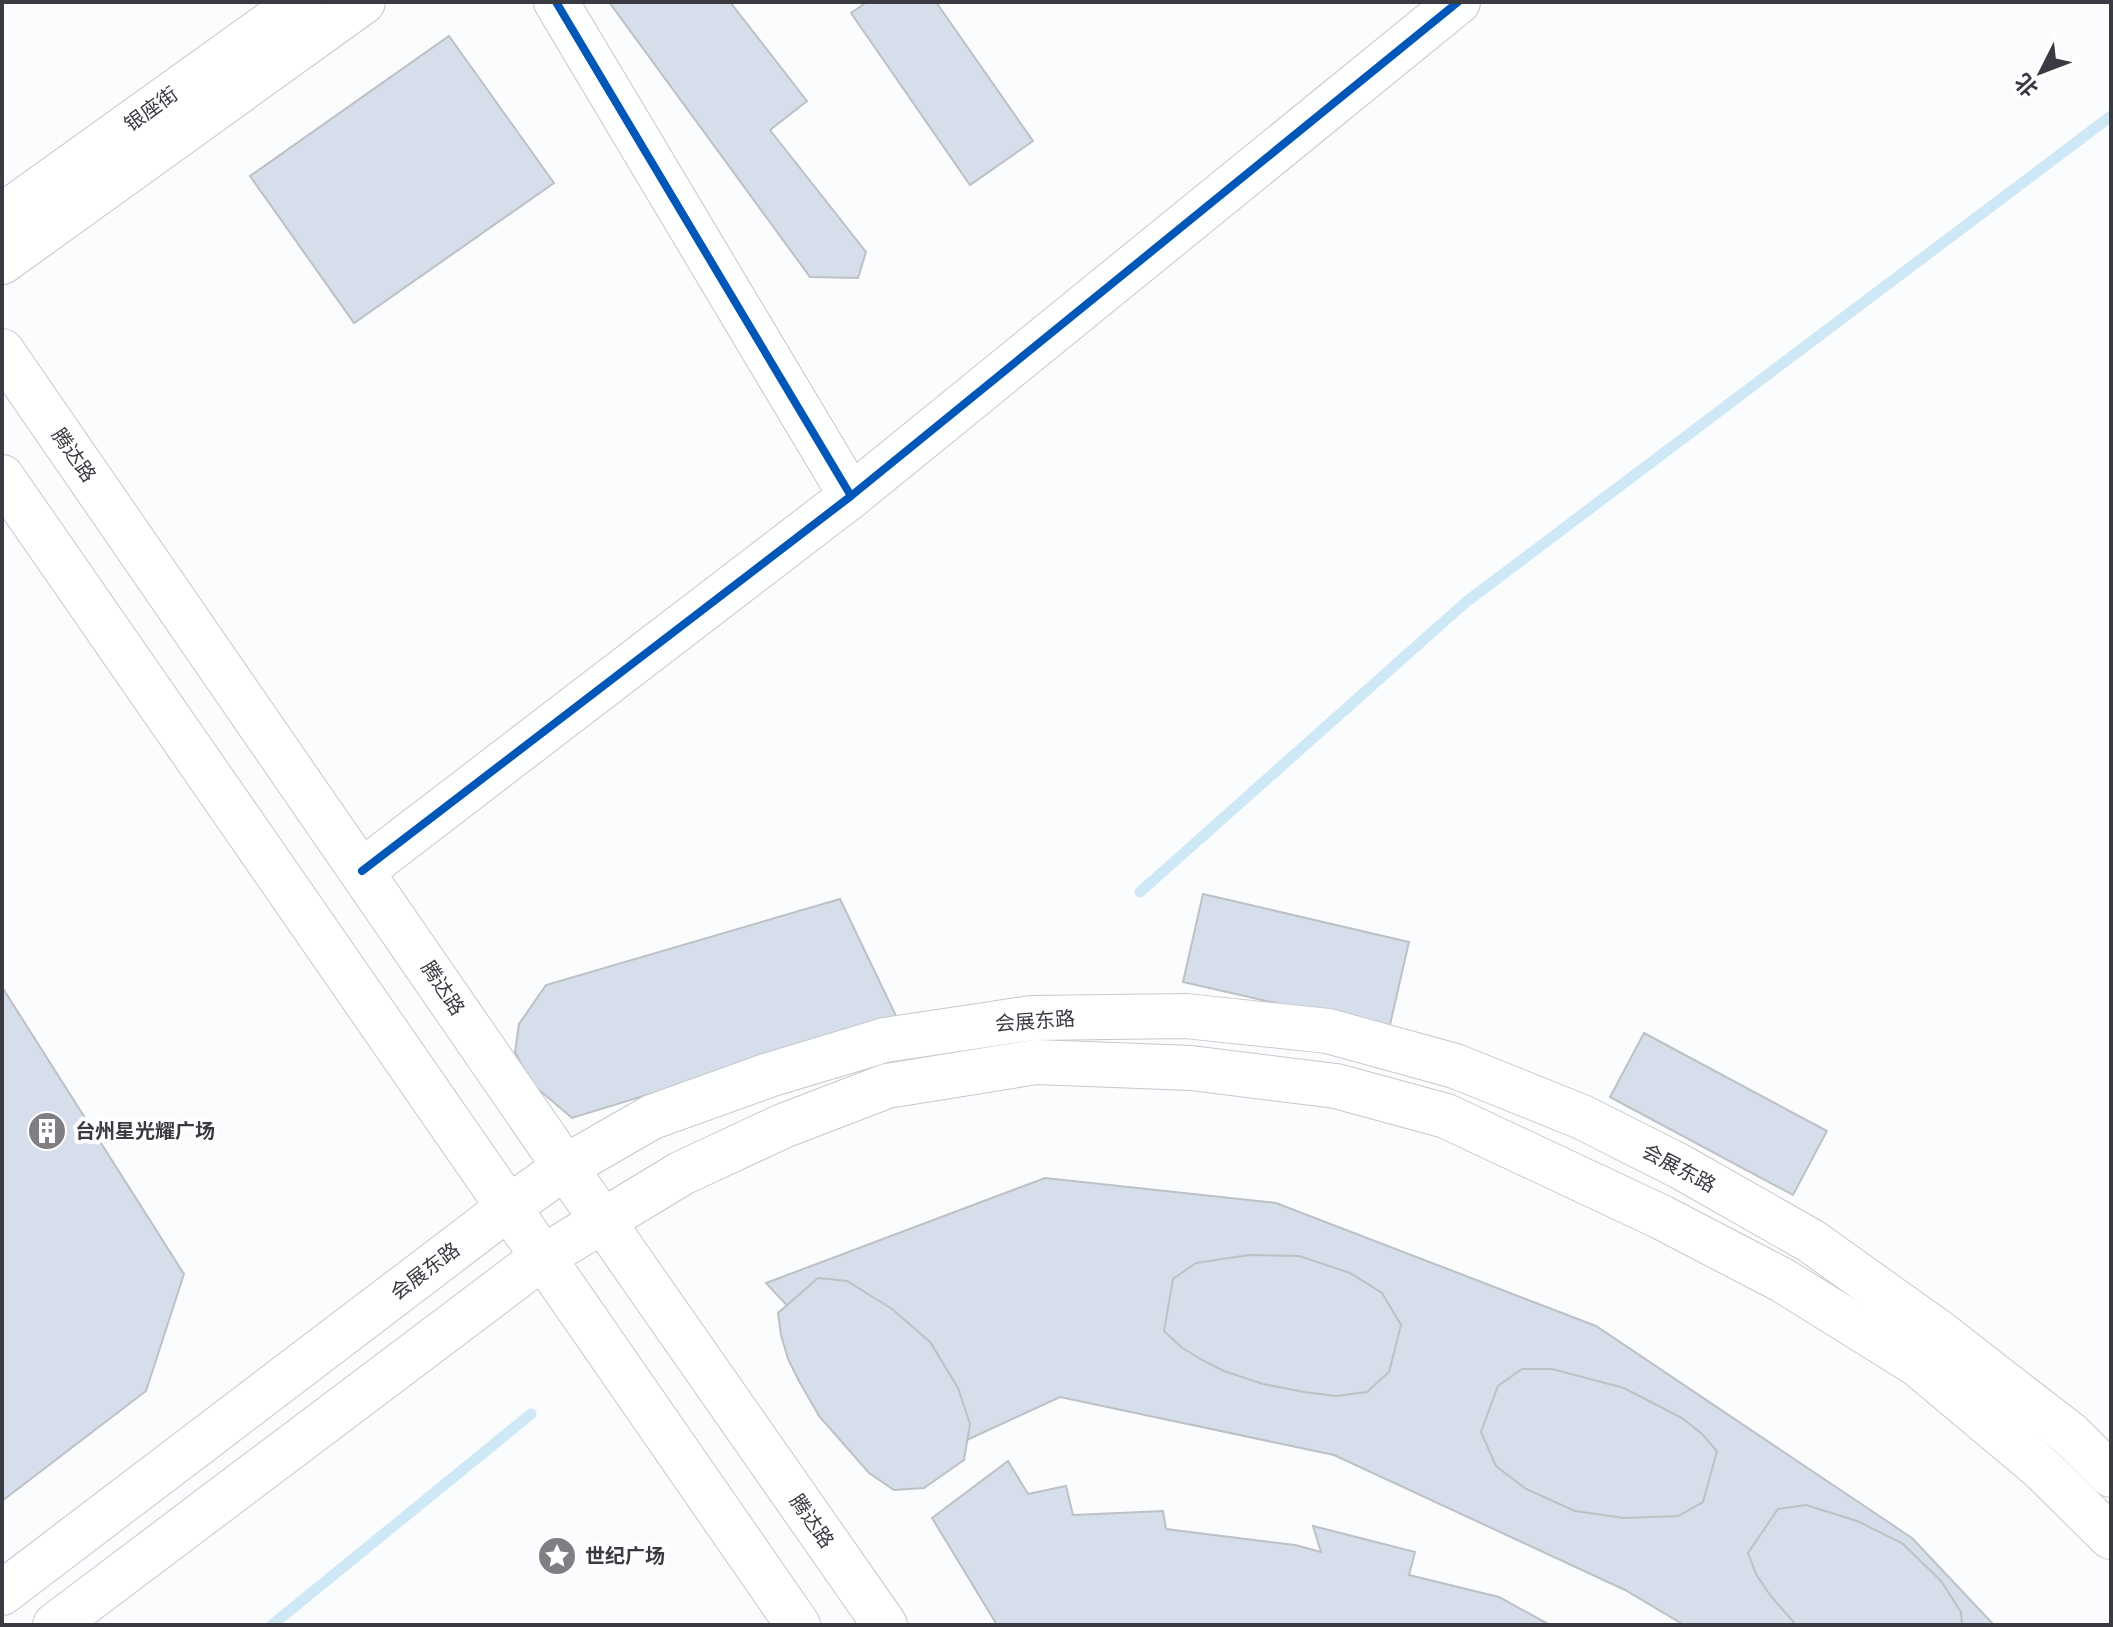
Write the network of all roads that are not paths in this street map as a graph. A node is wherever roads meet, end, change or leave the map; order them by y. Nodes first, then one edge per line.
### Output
1 (300, 2) edge
2 (363, 2) edge
3 (556, 2) edge
4 (1458, 2) edge
5 (2, 216) edge
6 (2, 262) edge
7 (2, 351) edge
8 (2, 477) edge
9 (851, 496) junction
10 (362, 871) junction
11 (565, 1167) junction
12 (508, 1208) junction
13 (604, 1221) junction
14 (543, 1257) junction
15 (2111, 1475) edge
16 (2111, 1537) edge
17 (2, 1593) edge
18 (55, 1625) edge
19 (798, 1625) edge
20 (885, 1625) edge

1 - 5 main road, 银座街
2 - 6 main road
3 - 9 main road
4 - 9 main road
7 - 10 main road, 腾达路
8 - 12 main road
9 - 10 main road
10 - 11 main road, 腾达路
11 - 12 main road, 会展东路
11 - 13 main road, 腾达路
11 - 15 main road, 会展东路
12 - 14 main road
12 - 17 main road, 会展东路
13 - 14 main road, 会展东路
13 - 16 main road, 会展东路
13 - 20 main road, 腾达路
14 - 18 main road, 会展东路
14 - 19 main road

